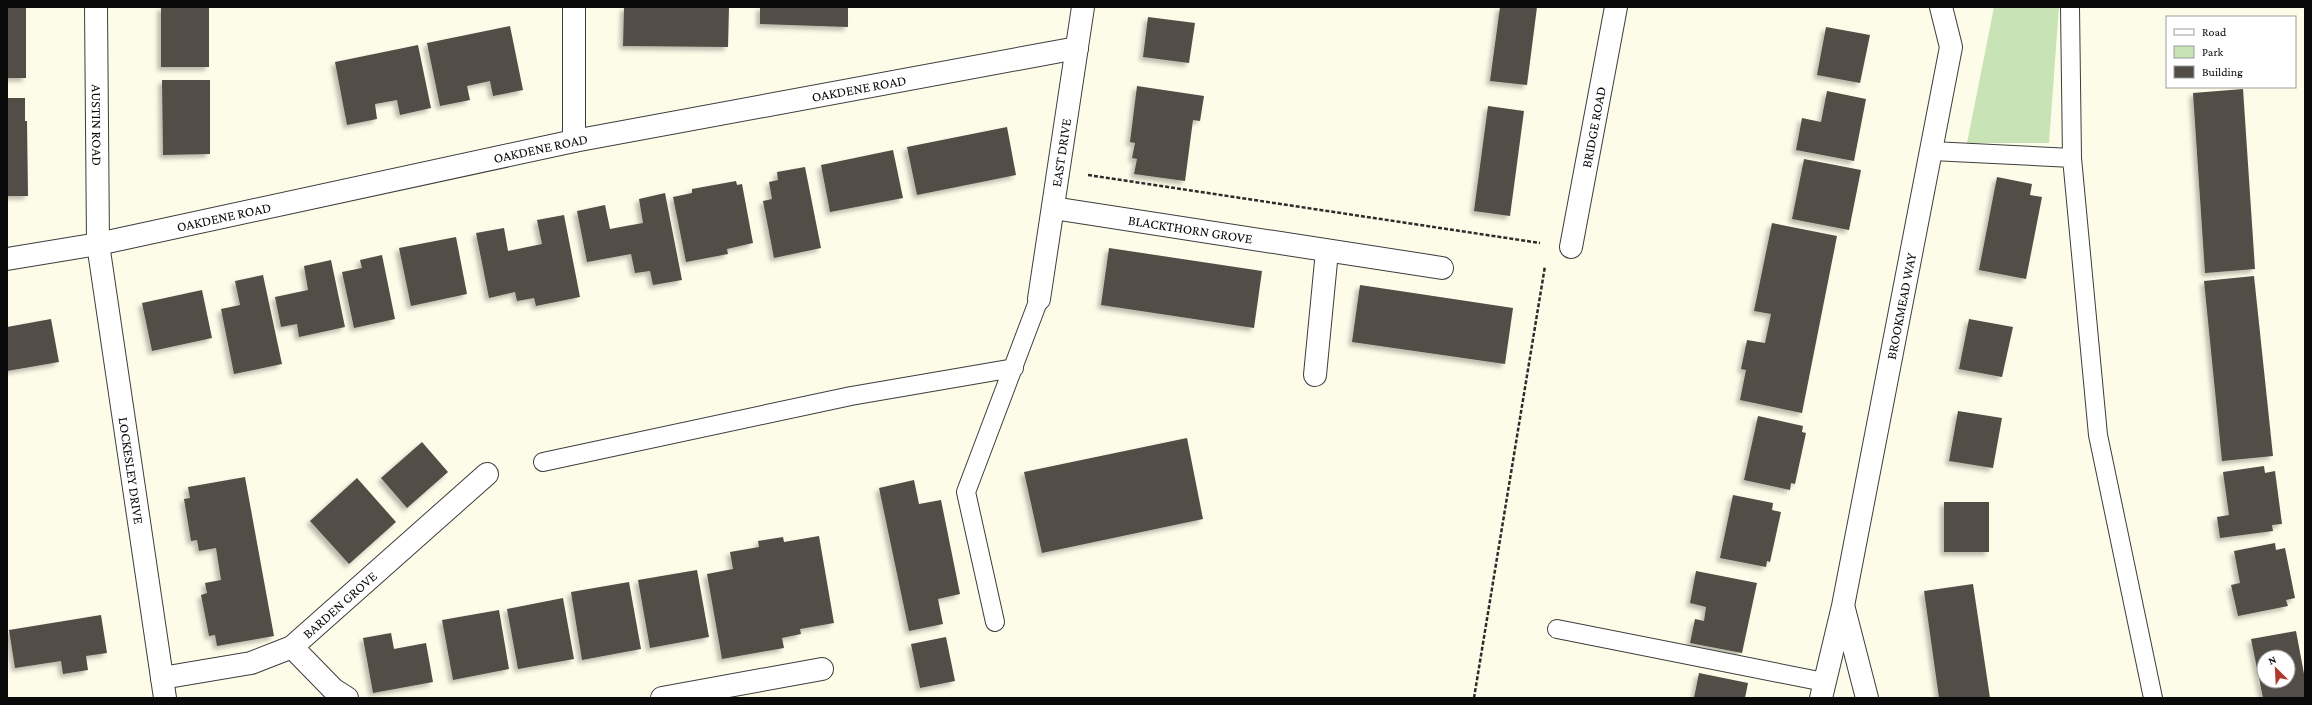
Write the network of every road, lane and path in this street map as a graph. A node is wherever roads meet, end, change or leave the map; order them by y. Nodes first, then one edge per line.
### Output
1 (96, 7) edge
2 (574, 7) edge
3 (1083, 7) edge
4 (1616, 7) edge
5 (1941, 7) edge
6 (2070, 7) edge
7 (1077, 48) junction
8 (574, 141) junction
9 (1932, 151) junction
10 (2072, 158) junction
11 (1059, 171) junction
12 (1053, 208) junction
13 (98, 244) junction
14 (1549, 244) junction
15 (1571, 247) joint
16 (1327, 251) junction
17 (7, 259) edge
18 (1442, 268) dead end
19 (1040, 299) joint
20 (1014, 368) junction
21 (1315, 375) dead end
22 (543, 462) dead end
23 (488, 474) dead end
24 (1843, 606) junction
25 (994, 622) dead end
26 (1557, 629) dead end
27 (292, 647) junction
28 (822, 669) dead end
29 (164, 688) edge
30 (1823, 690) edge
31 (347, 698) edge
32 (662, 698) edge
33 (1474, 698) edge
34 (1867, 698) edge
35 (2152, 698) edge

1 - 13 street, AUSTIN ROAD
2 - 8 street
3 - 7 street, EAST DRIVE
4 - 15 street, BRIDGE ROAD
5 - 9 street, BROOKMEAD WAY
6 - 10 lane
7 - 8 street, OAKDENE ROAD
7 - 11 street, EAST DRIVE
8 - 13 street, OAKDENE ROAD
9 - 10 lane
9 - 24 street, BROOKMEAD WAY
10 - 35 lane
11 - 12 street, EAST DRIVE
11 - 14 path
12 - 16 street, BLACKTHORN GROVE
12 - 19 street, EAST DRIVE
13 - 17 street, OAKDENE ROAD
13 - 29 street, LOCKESLEY DRIVE
14 - 15 path
14 - 33 path
16 - 18 street, BLACKTHORN GROVE
16 - 21 street
19 - 20 lane
20 - 22 lane
20 - 25 lane
23 - 27 street, BARDEN GROVE
24 - 30 street, BROOKMEAD WAY
24 - 34 street, BROOKMEAD WAY
26 - 30 lane
27 - 29 street, BARDEN GROVE
27 - 31 street
28 - 32 street

